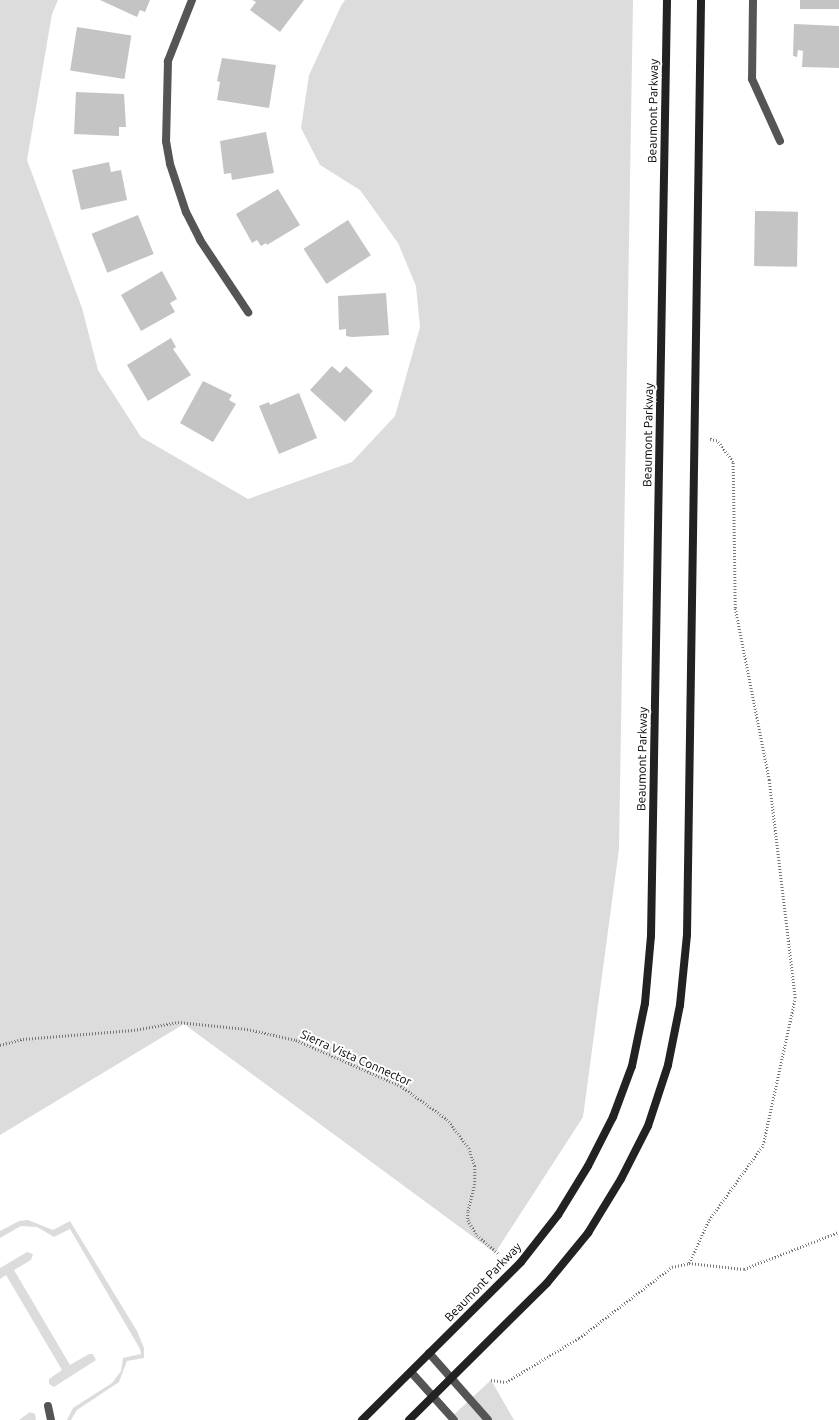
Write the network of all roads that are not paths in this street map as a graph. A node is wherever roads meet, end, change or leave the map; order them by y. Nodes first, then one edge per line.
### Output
1 (192, 0) edge
2 (667, 0) edge
3 (701, 0) edge
4 (753, 0) edge
5 (780, 142) dead end
6 (248, 312) dead end
7 (429, 1353) junction
8 (411, 1372) junction
9 (451, 1380) junction
10 (433, 1397) junction
11 (48, 1406) dead end
12 (51, 1420) edge
13 (362, 1420) edge
14 (409, 1420) edge
15 (454, 1420) edge
16 (488, 1420) edge

1 - 6 street
2 - 7 street, Beaumont Parkway
3 - 9 street
4 - 5 street
7 - 8 street, Beaumont Parkway
7 - 9 street
8 - 10 street
8 - 13 street, Beaumont Parkway
9 - 10 street
9 - 16 street
10 - 14 street
10 - 15 street
11 - 12 street

